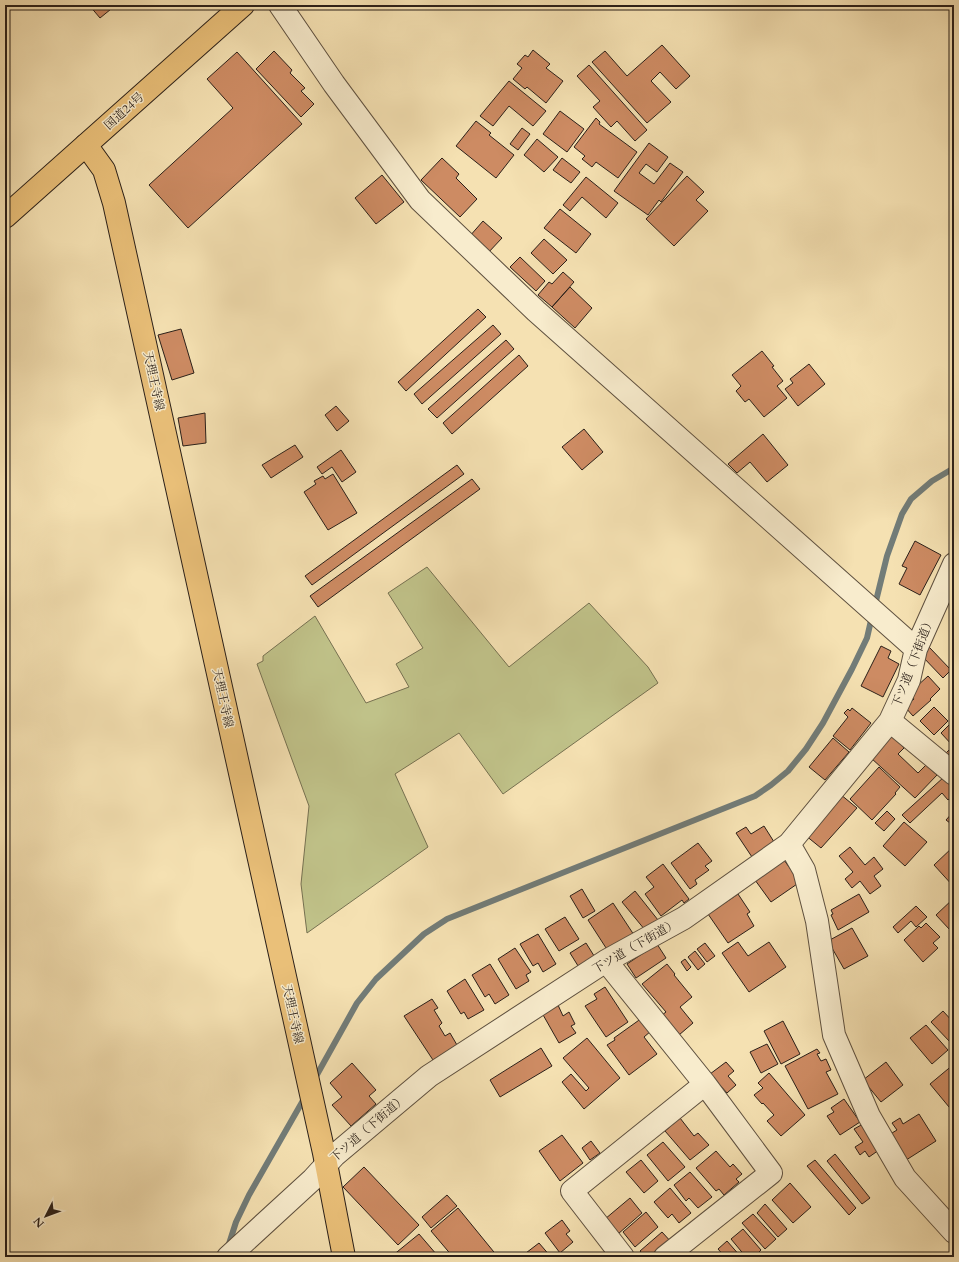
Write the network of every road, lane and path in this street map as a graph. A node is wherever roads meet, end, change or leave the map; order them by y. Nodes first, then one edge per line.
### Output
1 (243, 5) edge
2 (280, 5) edge
3 (86, 144) junction
4 (5, 217) edge
5 (954, 564) edge
6 (916, 649) junction
7 (890, 721) junction
8 (954, 774) edge
9 (789, 844) junction
10 (606, 961) junction
11 (705, 1084) junction
12 (326, 1166) junction
13 (954, 1232) edge
14 (236, 1250) edge
15 (344, 1257) edge
16 (623, 1257) edge
17 (665, 1257) edge

1 - 3 main road, 国道24号
2 - 6 street
3 - 4 main road, 国道24号
3 - 12 main road, 天理王寺線
5 - 6 street, 下ツ道（下街道）
6 - 7 street, 下ツ道（下街道）
7 - 8 street
7 - 9 street, 下ツ道（下街道）
9 - 10 street, 下ツ道（下街道）
9 - 13 street
10 - 11 street
10 - 12 street, 下ツ道（下街道）
11 - 16 street
11 - 17 street
12 - 14 street, 下ツ道（下街道）
12 - 15 main road, 天理王寺線

